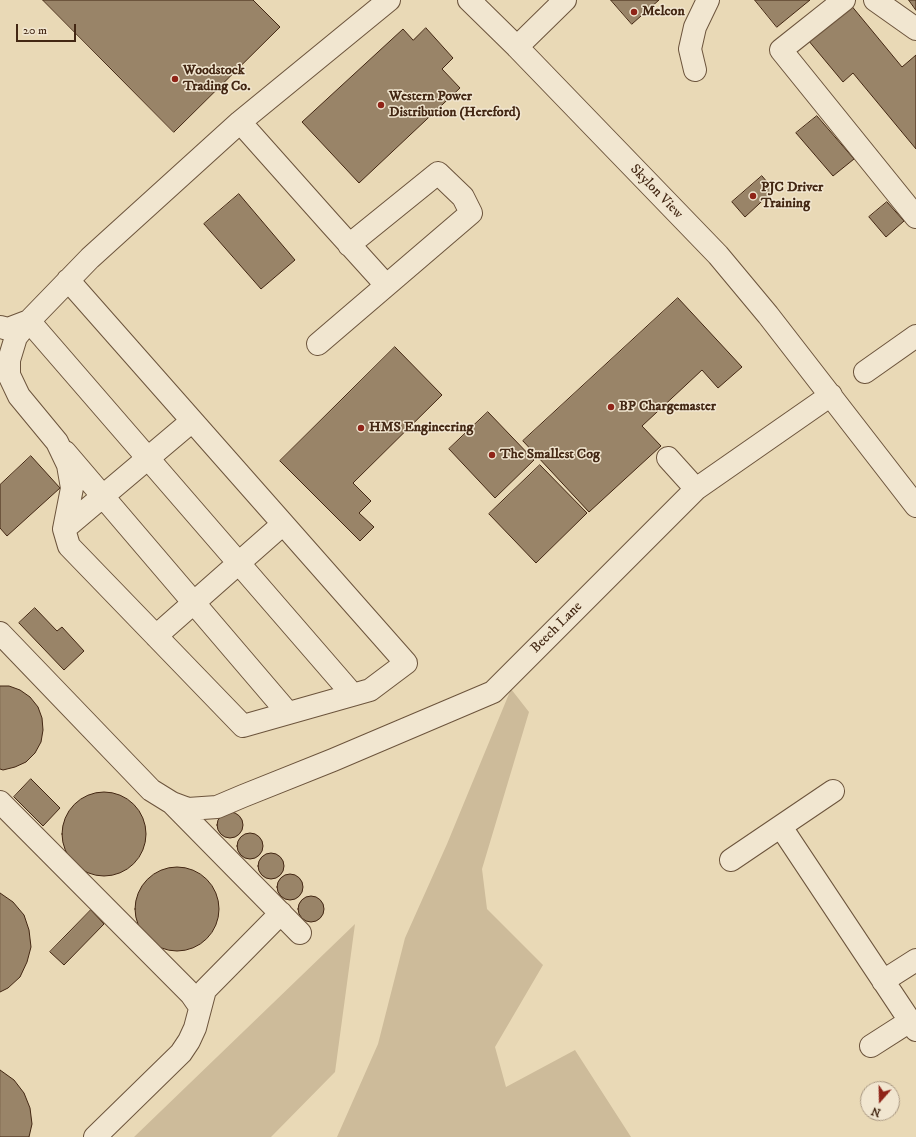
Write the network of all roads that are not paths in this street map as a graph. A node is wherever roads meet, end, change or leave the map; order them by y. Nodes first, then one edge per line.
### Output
1 (389, 0) edge
2 (468, 0) edge
3 (565, 0) edge
4 (708, 0) edge
5 (844, 0) edge
6 (875, 0) edge
7 (916, 29) edge
8 (517, 47) junction
9 (695, 70) dead end
10 (240, 122) junction
11 (916, 217) edge
12 (349, 245) junction
13 (68, 280) junction
14 (386, 285) junction
15 (29, 321) junction
16 (0, 327) edge
17 (916, 336) edge
18 (318, 344) dead end
19 (865, 372) dead end
20 (830, 395) junction
21 (192, 421) junction
22 (57, 442) junction
23 (148, 458) junction
24 (668, 458) dead end
25 (696, 489) junction
26 (103, 496) junction
27 (916, 506) edge
28 (283, 524) junction
29 (64, 529) junction
30 (238, 563) junction
31 (194, 603) junction
32 (0, 633) edge
33 (156, 636) junction
34 (353, 695) junction
35 (288, 713) junction
36 (833, 792) dead end
37 (0, 802) edge
38 (172, 803) junction
39 (781, 827) junction
40 (731, 860) dead end
41 (281, 913) junction
42 (300, 932) dead end
43 (916, 960) edge
44 (884, 981) junction
45 (200, 1007) junction
46 (913, 1025) edge
47 (871, 1046) dead end
48 (95, 1137) edge

1 - 10 street
2 - 8 street, Skylon View
3 - 8 street
4 - 9 street
5 - 11 street
6 - 7 street
8 - 20 street, Skylon View
10 - 12 street
10 - 13 street
12 - 14 street
12 - 14 street
13 - 15 street
13 - 21 street
14 - 18 street
15 - 16 street
15 - 22 street
15 - 23 street
17 - 19 street
20 - 25 street, Beech Lane
20 - 27 street, Skylon View
21 - 23 street
21 - 28 street
22 - 26 street
22 - 29 street
23 - 26 street
23 - 30 street
24 - 25 street
25 - 38 street, Beech Lane
26 - 29 street
26 - 31 street
28 - 30 street
28 - 34 street
29 - 33 street
30 - 31 street
30 - 34 street
31 - 33 street
31 - 35 street
32 - 38 street
33 - 35 street
34 - 35 street
36 - 39 street
37 - 45 street
38 - 41 street
39 - 40 street
39 - 44 street
41 - 42 street
41 - 45 street
43 - 44 street
44 - 46 street
45 - 48 street
46 - 47 street

